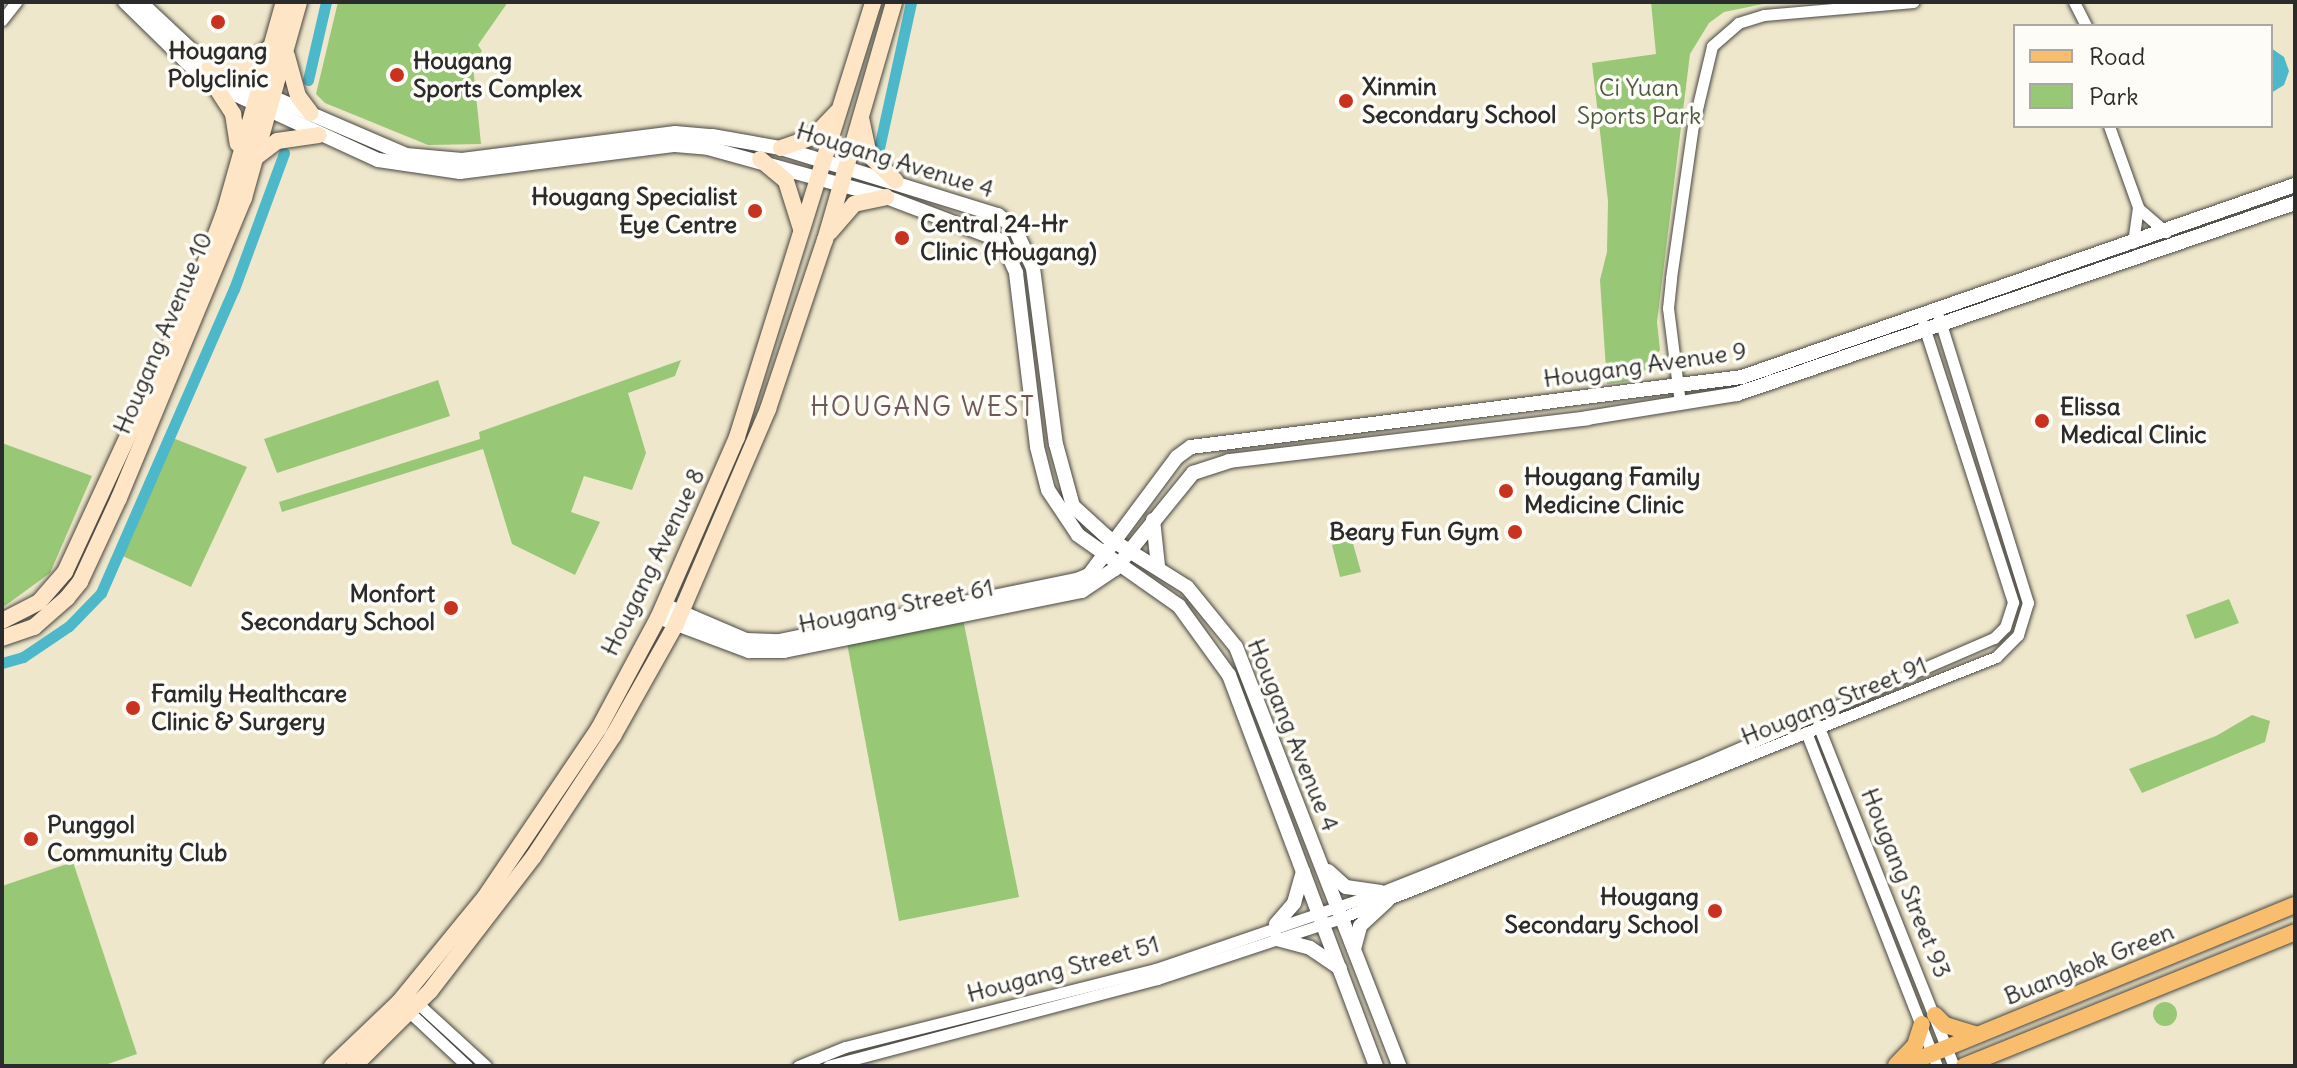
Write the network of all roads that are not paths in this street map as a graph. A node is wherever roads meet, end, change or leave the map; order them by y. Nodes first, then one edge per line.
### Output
1 (16, 2) edge
2 (125, 2) edge
3 (140, 2) edge
4 (284, 2) edge
5 (299, 2) edge
6 (873, 2) edge
7 (894, 2) edge
8 (1913, 2) edge
9 (2074, 2) edge
10 (2, 20) edge
11 (2085, 24) edge
12 (278, 48) junction
13 (209, 68) junction
14 (217, 89) junction
15 (263, 101) junction
16 (840, 107) junction
17 (311, 113) junction
18 (860, 113) junction
19 (2110, 128) edge
20 (319, 135) junction
21 (781, 148) junction
22 (557, 154) junction
23 (247, 155) junction
24 (760, 159) junction
25 (821, 169) junction
26 (841, 175) junction
27 (896, 181) junction
28 (2295, 185) edge
29 (886, 197) junction
30 (2295, 203) edge
31 (2138, 207) junction
32 (2166, 232) junction
33 (802, 234) junction
34 (825, 240) junction
35 (2133, 243) junction
36 (1937, 310) junction
37 (1921, 316) junction
38 (1942, 327) junction
39 (1926, 333) junction
40 (1677, 385) junction
41 (1680, 403) junction
42 (1131, 519) junction
43 (1153, 520) junction
44 (1095, 528) junction
45 (1084, 540) junction
46 (1111, 548) junction
47 (1131, 550) junction
48 (1120, 562) junction
49 (1158, 566) junction
50 (1093, 580) junction
51 (1148, 581) junction
52 (661, 611) junction
53 (679, 618) junction
54 (2, 621) edge
55 (2, 638) edge
56 (1882, 687) junction
57 (1888, 703) junction
58 (1814, 716) junction
59 (1802, 722) junction
60 (1820, 731) junction
61 (1807, 736) junction
62 (1322, 865) junction
63 (1303, 871) junction
64 (1384, 897) junction
65 (2295, 905) edge
66 (1339, 911) junction
67 (1320, 917) junction
68 (1276, 932) junction
69 (2295, 932) edge
70 (1354, 950) junction
71 (1340, 968) junction
72 (409, 1003) junction
73 (1928, 1019) junction
74 (1978, 1035) junction
75 (2024, 1042) junction
76 (1939, 1056) edge
77 (332, 1066) edge
78 (354, 1066) edge
79 (467, 1066) edge
80 (486, 1066) edge
81 (798, 1066) edge
82 (828, 1066) edge
83 (1376, 1066) edge
84 (1399, 1066) edge
85 (1895, 1066) edge
86 (1902, 1066) edge
87 (1954, 1066) edge
88 (1964, 1066) edge
89 (1999, 1066) edge

1 - 10 street
2 - 14 street, Hougang Avenue 4
3 - 13 street, Hougang Avenue 4
4 - 12 main road, Hougang Avenue 10
5 - 12 main road, Hougang Avenue 10
6 - 16 main road, Hougang Avenue 8
7 - 18 main road, Hougang Avenue 8
8 - 40 street
9 - 11 street
12 - 13 main road
12 - 15 main road, Hougang Avenue 10
12 - 17 main road
13 - 15 street, Hougang Avenue 4
14 - 15 street, Hougang Avenue 4
14 - 23 main road
15 - 17 street, Hougang Avenue 4
15 - 20 street, Hougang Avenue 4
15 - 23 main road, Hougang Avenue 10
16 - 21 main road
16 - 25 main road, Hougang Avenue 8
17 - 22 street, Hougang Avenue 4
18 - 26 main road, Hougang Avenue 8
18 - 27 main road
19 - 31 street
20 - 22 street, Hougang Avenue 4
20 - 23 main road
21 - 22 street, Hougang Avenue 4
21 - 25 street, Hougang Avenue 4
22 - 24 street, Hougang Avenue 4
23 - 54 main road, Hougang Avenue 10
23 - 55 main road, Hougang Avenue 10
24 - 25 street, Hougang Avenue 4
24 - 33 main road
25 - 26 street, Hougang Avenue 4
25 - 33 main road, Hougang Avenue 8
26 - 27 street, Hougang Avenue 4
26 - 29 street, Hougang Avenue 4
26 - 34 main road, Hougang Avenue 8
27 - 44 street, Hougang Avenue 4
28 - 32 street, Hougang Avenue 9
29 - 34 main road
29 - 45 street, Hougang Avenue 4
30 - 38 street, Hougang Avenue 9
31 - 32 street
31 - 35 street
32 - 35 street, Hougang Avenue 9
33 - 52 main road, Hougang Avenue 8
34 - 53 main road, Hougang Avenue 8
35 - 36 street, Hougang Avenue 9
36 - 37 street, Hougang Avenue 9
36 - 38 street, Hougang Street 91
37 - 39 street, Hougang Street 91
37 - 40 street, Hougang Avenue 9
38 - 39 street, Hougang Avenue 9
38 - 57 street, Hougang Street 91
39 - 41 street, Hougang Avenue 9
39 - 56 street, Hougang Street 91
40 - 41 street
40 - 42 street, Hougang Avenue 9
41 - 43 street, Hougang Avenue 9
42 - 44 street
42 - 46 street, Hougang Avenue 9
43 - 47 street, Hougang Avenue 9
43 - 49 street
44 - 46 street, Hougang Avenue 4
45 - 46 street, Hougang Avenue 4
45 - 50 street
46 - 47 street, Hougang Avenue 4
46 - 48 street, Hougang Avenue 4
46 - 50 street
47 - 48 street
47 - 49 street, Hougang Avenue 4
48 - 50 street
48 - 51 street, Hougang Avenue 4
49 - 62 street, Hougang Avenue 4
50 - 51 street, Hougang Street 61
50 - 53 street, Hougang Street 61
51 - 63 street, Hougang Avenue 4
52 - 53 street, Hougang Street 61
52 - 72 main road, Hougang Avenue 8
53 - 72 main road, Hougang Avenue 8
56 - 57 street
56 - 58 street, Hougang Street 91
57 - 60 street, Hougang Street 91
58 - 59 street, Hougang Street 91
58 - 60 street, Hougang Street 93
59 - 61 street, Hougang Street 93
59 - 64 street, Hougang Street 91
60 - 61 street, Hougang Street 91
60 - 73 street, Hougang Street 93
61 - 64 street, Hougang Street 91
61 - 73 street, Hougang Street 93
62 - 64 street
62 - 66 street, Hougang Avenue 4
63 - 67 street, Hougang Avenue 4
63 - 68 street
64 - 66 street, Hougang Street 91
64 - 70 street
65 - 74 main road, Buangkok Green
66 - 67 street, Hougang Street 51
66 - 70 street, Hougang Avenue 4
67 - 68 street, Hougang Street 51
67 - 71 street, Hougang Avenue 4
68 - 71 street
68 - 81 street, Hougang Street 51
68 - 82 street, Hougang Street 51
69 - 75 main road, Buangkok Green
70 - 84 street, Hougang Avenue 4
71 - 83 street, Hougang Avenue 4
72 - 77 main road, Hougang Avenue 8
72 - 78 main road, Hougang Avenue 8
72 - 79 street
72 - 80 street
73 - 74 main road
73 - 76 street, Hougang Street 93
73 - 85 main road
74 - 76 main road, Buangkok Green
75 - 88 main road, Buangkok Green
75 - 89 main road
76 - 86 main road, Buangkok Green
76 - 87 street, Hougang Street 93

